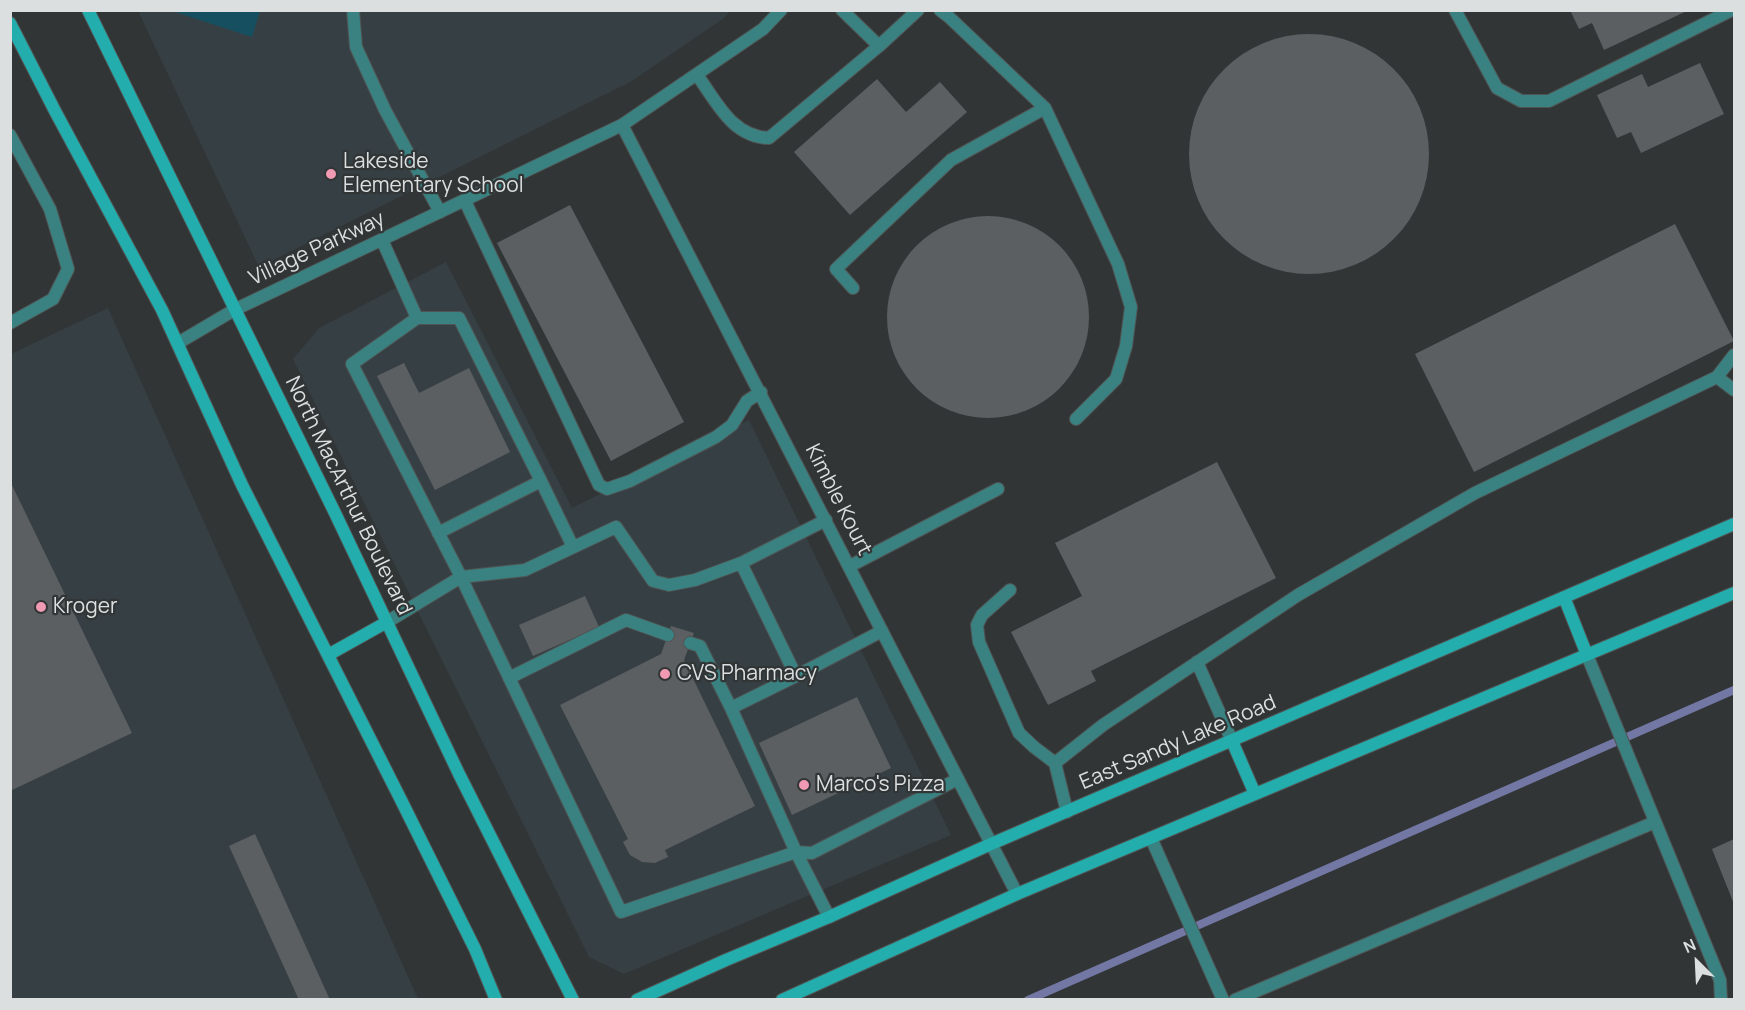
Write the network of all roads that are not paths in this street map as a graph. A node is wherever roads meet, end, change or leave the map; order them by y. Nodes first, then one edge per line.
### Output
1 (88, 10) edge
2 (353, 10) edge
3 (842, 10) edge
4 (918, 10) edge
5 (940, 10) edge
6 (1455, 10) edge
7 (1732, 10) edge
8 (780, 11) edge
9 (10, 23) edge
10 (879, 46) junction
11 (697, 75) junction
12 (1045, 108) junction
13 (622, 125) junction
14 (10, 135) edge
15 (465, 201) junction
16 (440, 212) junction
17 (382, 240) junction
18 (853, 288) dead end
19 (234, 310) junction
20 (417, 318) junction
21 (10, 323) edge
22 (178, 343) junction
23 (1734, 355) edge
24 (1717, 376) junction
25 (1734, 390) edge
26 (761, 392) junction
27 (1076, 419) dead end
28 (541, 481) junction
29 (998, 489) dead end
30 (826, 520) junction
31 (1734, 524) edge
32 (438, 533) junction
33 (573, 547) junction
34 (741, 563) junction
35 (850, 566) junction
36 (461, 577) junction
37 (1010, 590) dead end
38 (1734, 593) edge
39 (1564, 597) junction
40 (387, 622) junction
41 (882, 631) junction
42 (668, 635) dead end
43 (690, 643) dead end
44 (328, 655) junction
45 (1587, 656) junction
46 (1197, 662) junction
47 (796, 676) junction
48 (508, 678) junction
49 (731, 708) junction
50 (1232, 741) junction
51 (1055, 763) junction
52 (958, 779) junction
53 (1255, 794) junction
54 (1067, 812) junction
55 (1655, 822) junction
56 (1151, 838) junction
57 (991, 844) junction
58 (796, 852) junction
59 (1017, 894) junction
60 (829, 917) junction
61 (496, 999) edge
62 (573, 999) edge
63 (637, 999) edge
64 (782, 999) edge
65 (1223, 999) edge
66 (1235, 999) edge
67 (1721, 999) edge

1 - 19 main road, North MacArthur Boulevard
2 - 16 street
3 - 10 street
4 - 10 street
5 - 12 street
6 - 7 street
8 - 11 street, Village Parkway
9 - 22 main road
10 - 11 street
11 - 13 street, Village Parkway
12 - 18 street
12 - 27 street
13 - 15 street, Village Parkway
13 - 26 street, Kimble Kourt
14 - 21 street
15 - 16 street, Village Parkway
15 - 26 street
16 - 17 street, Village Parkway
17 - 19 street, Village Parkway
17 - 20 street
19 - 22 street, Village Parkway
19 - 40 main road, North MacArthur Boulevard
20 - 28 street
20 - 32 street
22 - 44 main road
23 - 24 street
24 - 25 street
24 - 46 street
26 - 30 street, Kimble Kourt
28 - 32 street
28 - 33 street
29 - 35 street
30 - 34 street
30 - 35 street, Kimble Kourt
31 - 39 main road, East Sandy Lake Road
32 - 36 street
33 - 34 street
33 - 36 street
34 - 47 street
35 - 41 street, Kimble Kourt
36 - 40 street
36 - 48 street
37 - 51 street
38 - 45 main road
39 - 45 main road
39 - 50 main road, East Sandy Lake Road
40 - 44 main road
40 - 62 main road, North MacArthur Boulevard
41 - 47 street
41 - 52 street, Kimble Kourt
42 - 48 street
43 - 49 street
44 - 61 main road
45 - 53 main road
45 - 55 street
46 - 50 street
46 - 51 street
47 - 49 street
48 - 58 street
49 - 58 street
50 - 53 main road
50 - 54 main road, East Sandy Lake Road
51 - 54 street
52 - 57 street, Kimble Kourt
52 - 58 street
53 - 56 main road
54 - 57 main road, East Sandy Lake Road
55 - 66 street
55 - 67 street
56 - 59 main road
56 - 65 street
57 - 59 street, Kimble Kourt
57 - 60 main road, East Sandy Lake Road
58 - 60 street
59 - 64 main road
60 - 63 main road, East Sandy Lake Road

